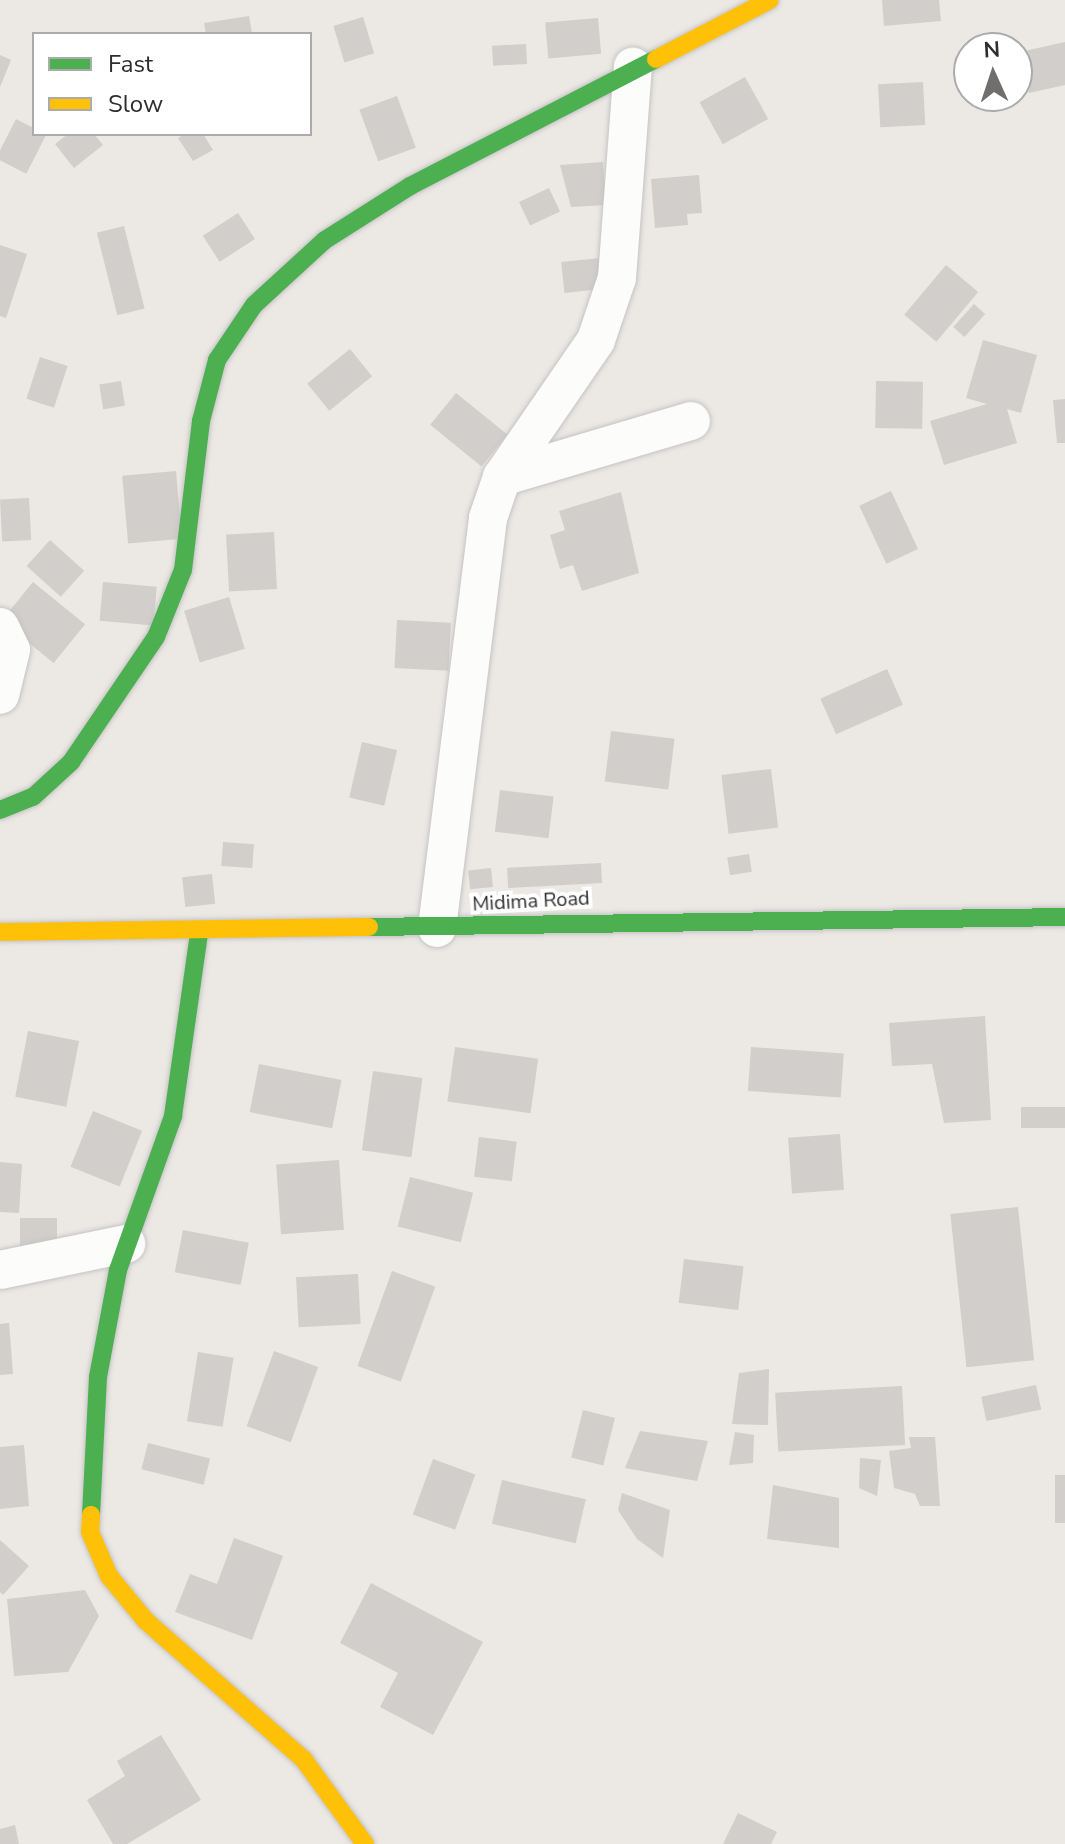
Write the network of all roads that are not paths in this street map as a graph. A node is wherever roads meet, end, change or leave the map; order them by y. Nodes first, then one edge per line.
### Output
1 (770, 0) edge
2 (633, 67) junction
3 (691, 421) dead end
4 (502, 477) junction
5 (0, 627) edge
6 (0, 695) edge
7 (0, 810) edge
8 (1065, 917) edge
9 (437, 928) junction
10 (0, 932) edge
11 (199, 933) junction
12 (126, 1244) junction
13 (0, 1270) edge
14 (365, 1844) edge

1 - 2 street
2 - 4 street
2 - 7 street
3 - 4 street
4 - 9 street
5 - 6 street
8 - 9 street, Midima Road
9 - 11 street, Midima Road
10 - 11 street, Midima Road
11 - 12 street
12 - 13 street
12 - 14 street

